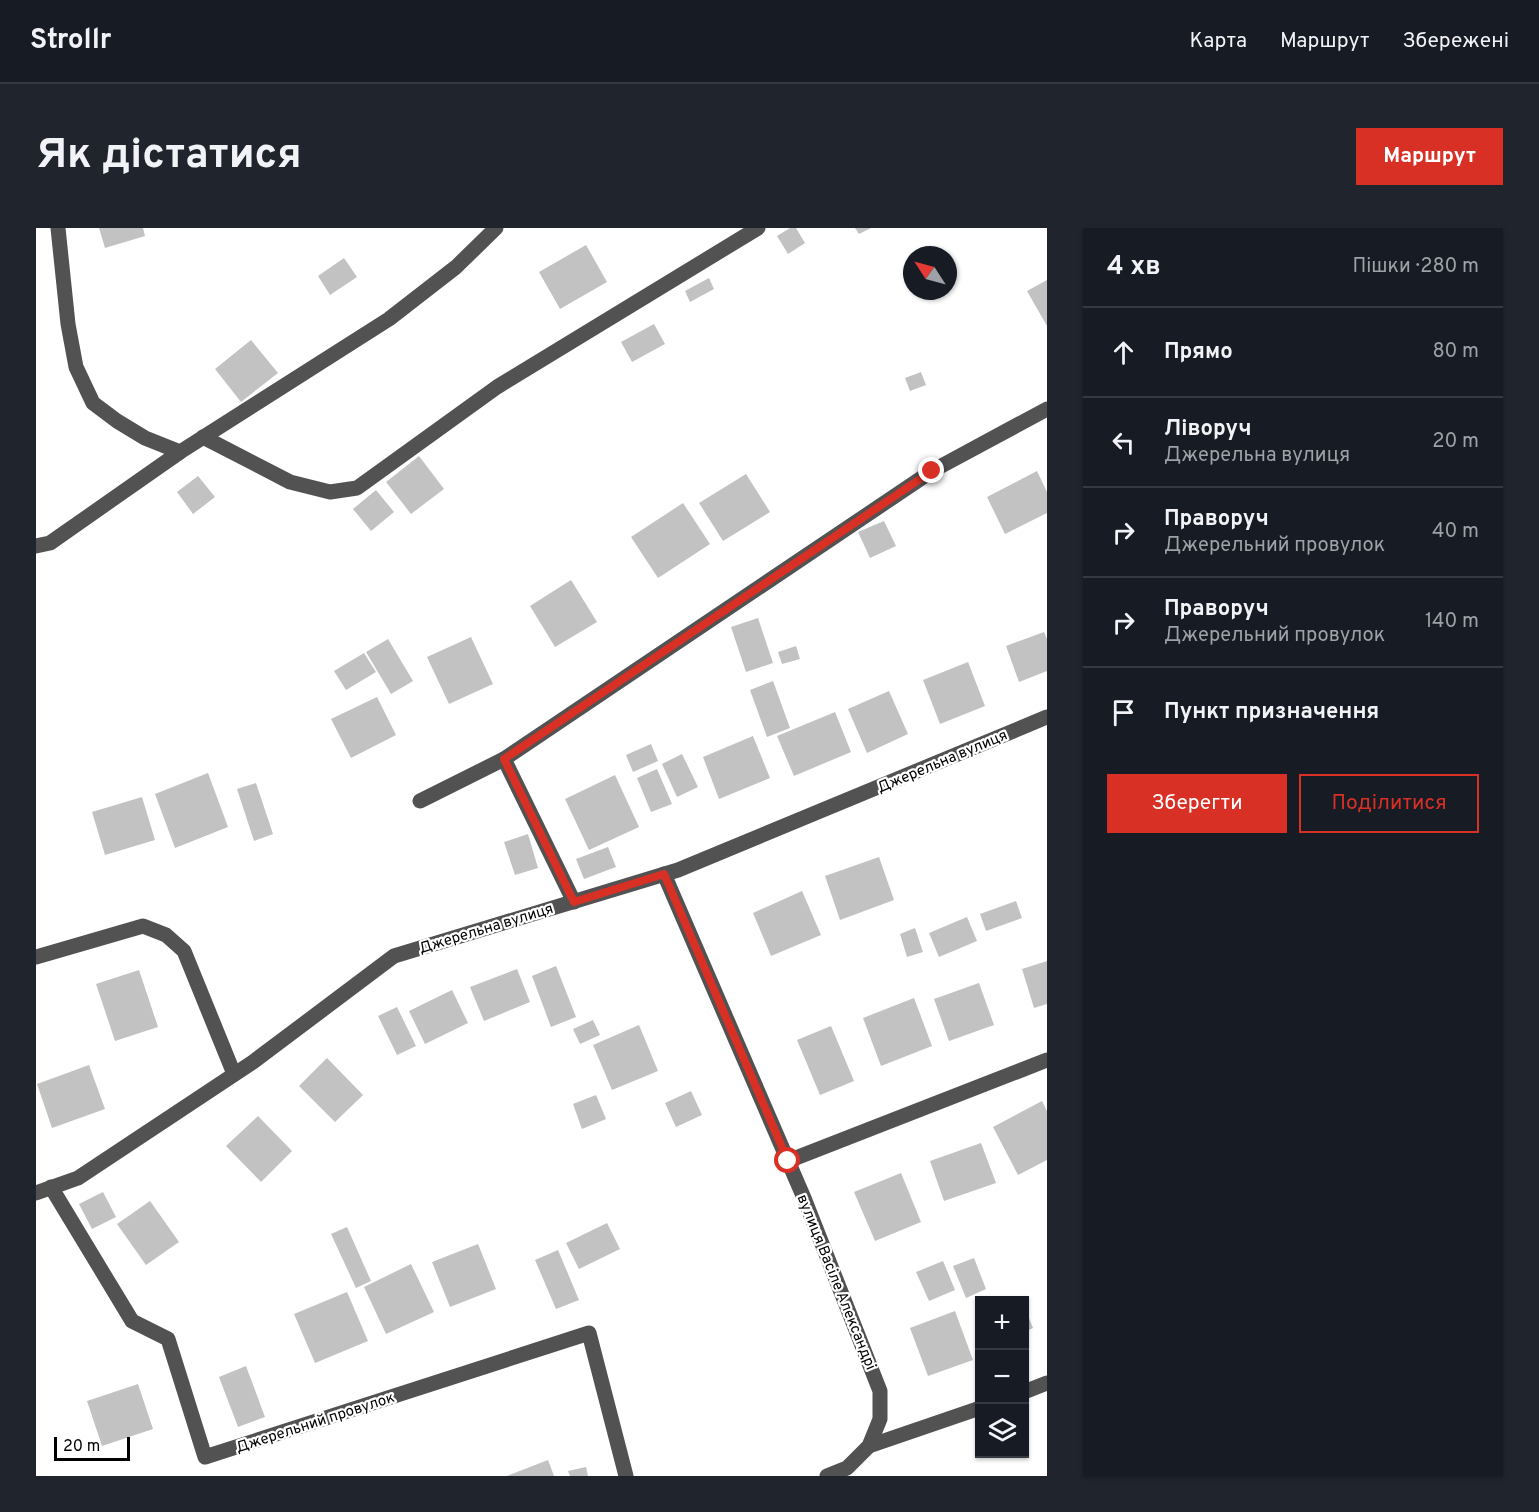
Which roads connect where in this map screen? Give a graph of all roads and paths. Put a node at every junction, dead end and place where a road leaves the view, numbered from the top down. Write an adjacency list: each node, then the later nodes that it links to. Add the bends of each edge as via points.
1 (58, 228): 6 (street, via 76,367 93,403 146,438)
2 (496, 228): 5 (street, via 456,267 389,319)
3 (758, 228): 5 (street, via 497,387 357,488 330,492 290,482)
4 (1047, 409): 9 (street, via 932,471)
5 (203, 437): 6 (street)
6 (180, 452): 7 (street, via 50,543)
7 (36, 546)
8 (1047, 717): 11 (street, Джерельна вулиця)
9 (504, 759): 10 (street); 12 (street)
10 (420, 801)
11 (664, 874): 12 (street, Джерельна вулиця); 16 (street, вулиця Васіле Александрі)
12 (574, 902): 15 (street, Джерельна вулиця, via 394,956)
13 (36, 957): 15 (street, via 143,926 166,935 184,951)
14 (1047, 1060): 16 (street)
15 (234, 1074): 17 (street, Джерельна вулиця, via 78,1178)
16 (788, 1161): 21 (street, вулиця Васіле Александрі, via 880,1391 880,1419)
17 (43, 1190): 22 (street, Джерельний провулок, via 132,1321 168,1339 205,1457 589,1333)
18 (1047, 1383): 19 (street)
19 (1029, 1390)
20 (975, 1410): 21 (street)
21 (868, 1446): 23 (street, вулиця Васіле Александрі, via 847,1468)
22 (626, 1476)
23 (827, 1476)

